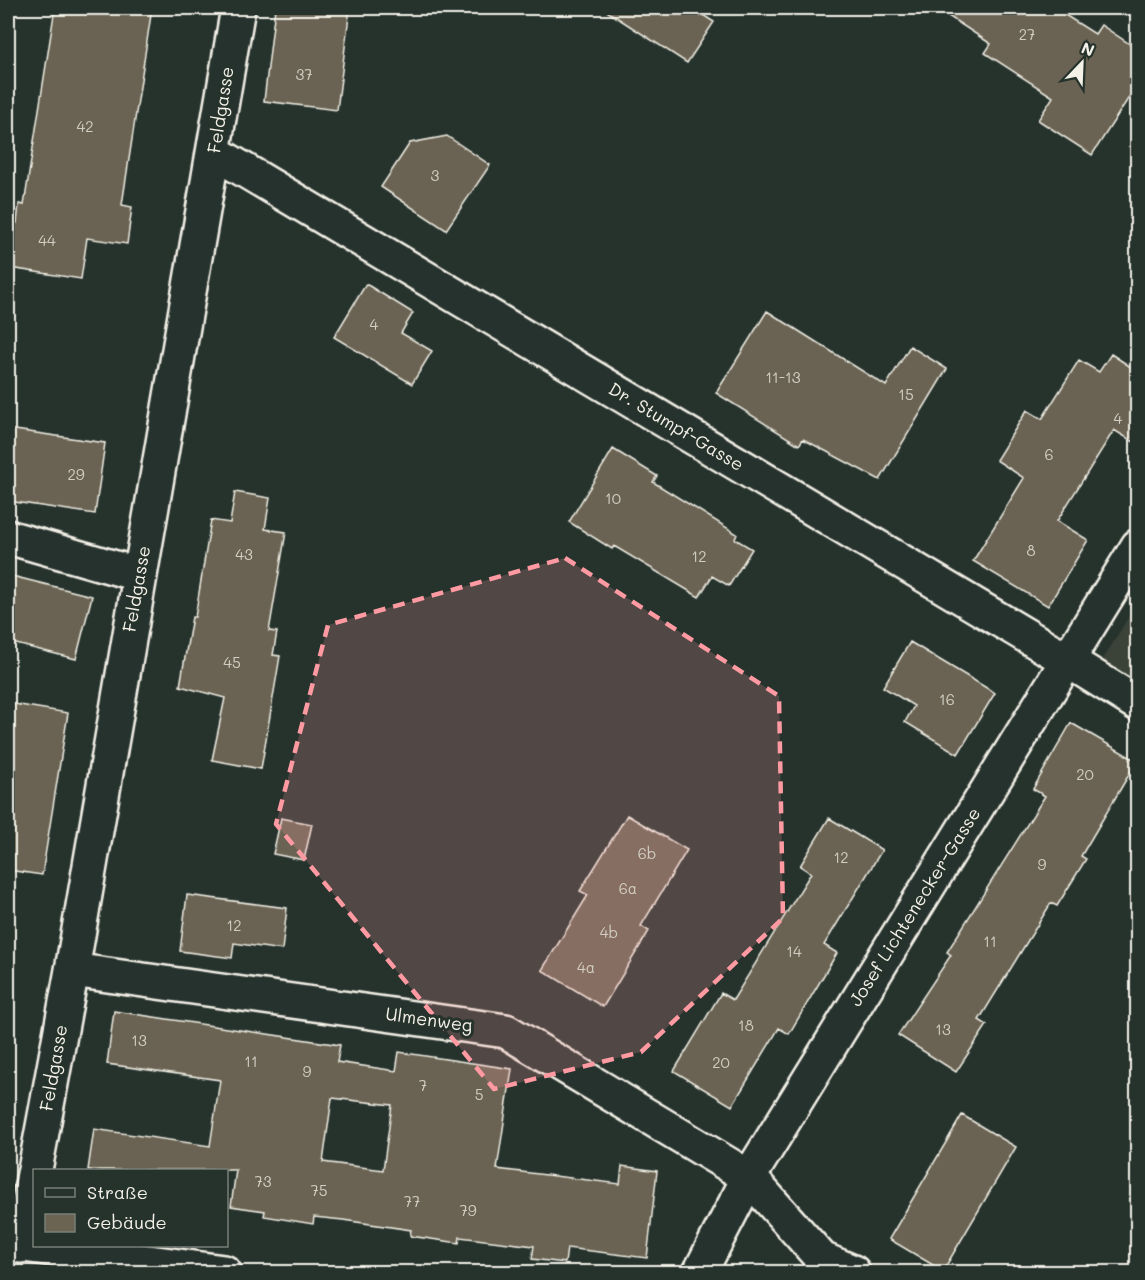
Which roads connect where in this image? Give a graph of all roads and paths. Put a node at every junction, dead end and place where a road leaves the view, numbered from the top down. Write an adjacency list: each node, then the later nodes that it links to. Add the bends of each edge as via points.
1 (238, 8): 2 (street, Feldgasse)
2 (214, 152): 5 (street, Feldgasse); 6 (street, Dr. Stumpf-Gasse)
3 (8, 537): 5 (street)
4 (1137, 546): 6 (street, Josef Lichtenecker-Gasse)
5 (140, 574): 8 (street, Feldgasse)
6 (1067, 660): 7 (street, Dr. Stumpf-Gasse); 10 (street, Josef Lichtenecker-Gasse)
7 (1137, 704)
8 (72, 970): 9 (street, Feldgasse); 10 (street, Ulmenweg, via 506,1031)
9 (36, 1169)
10 (749, 1177): 16 (street, Josef Lichtenecker-Gasse); 17 (street, Ulmenweg, via 822,1259)
11 (33, 1179): 12 (street, Feldgasse)
12 (14, 1244): 13 (street)
13 (33, 1247)
14 (36, 1247): 15 (street)
15 (224, 1272)
16 (700, 1272)
17 (852, 1272)

